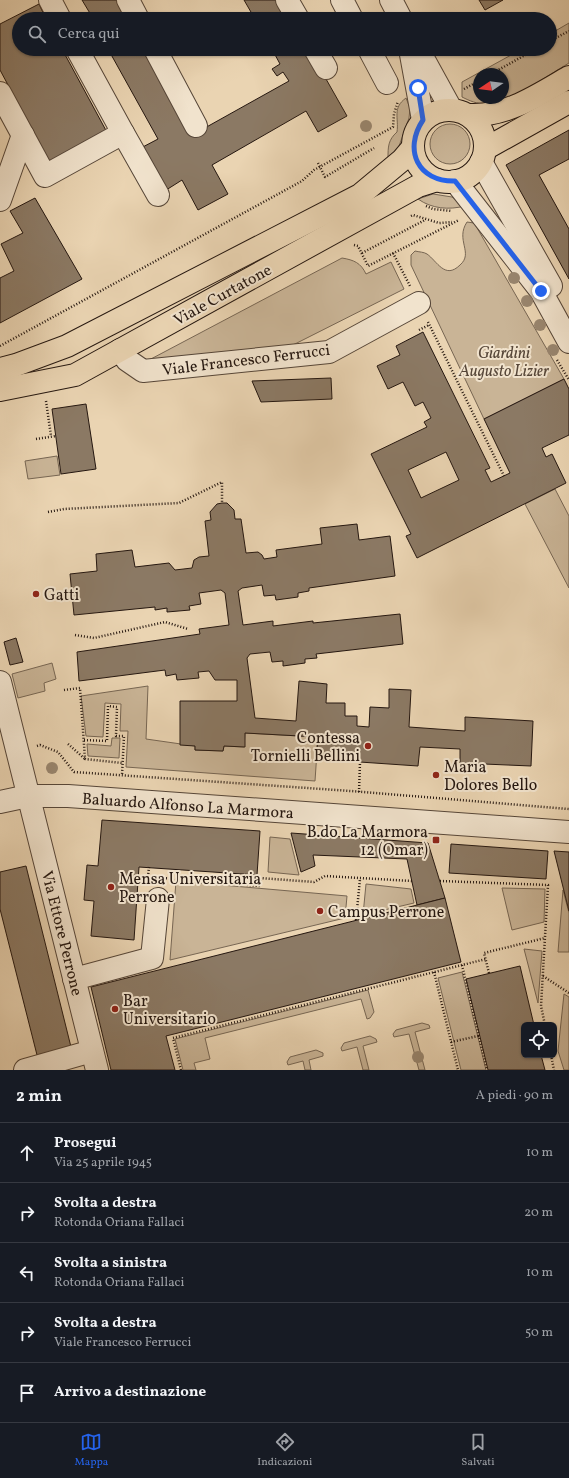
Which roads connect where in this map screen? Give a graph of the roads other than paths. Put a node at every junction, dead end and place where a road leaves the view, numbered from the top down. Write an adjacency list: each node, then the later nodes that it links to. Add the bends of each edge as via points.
1 (50, 0): 6 (street)
2 (128, 0): 7 (street)
3 (287, 0): 8 (street)
4 (342, 0): 9 (street)
5 (391, 0): 10 (street)
6 (56, 12)
7 (134, 12)
8 (294, 12)
9 (348, 12)
10 (398, 12)
11 (81, 56): 25 (street)
12 (159, 56): 24 (street)
13 (319, 56): 17 (street)
14 (373, 56): 19 (street)
15 (411, 56): 23 (street)
16 (423, 56): 22 (street)
17 (326, 68)
18 (569, 77): 22 (main road, via 507,110 481,115)
19 (388, 83)
20 (0, 93): 26 (street)
21 (569, 102): 29 (main road)
22 (460, 112): 23 (main road, via 441,110); 29 (main road, via 477,122 482,131)
23 (423, 120): 27 (main road, via 417,130)
24 (196, 126)
25 (123, 133): 26 (street, via 45,176); 31 (street)
26 (23, 135): 28 (street); 32 (street)
27 (413, 147): 30 (main road, via 421,168 429,176); 37 (main road, Viale Curtatone, via 402,160 360,195 67,346 16,365)
28 (0, 148)
29 (483, 155): 30 (main road, via 470,175); 34 (street)
30 (446, 180): 35 (street, via 541,291); 36 (main road, Viale Curtatone, via 418,186)
31 (158, 195)
32 (0, 200)
33 (418, 303): 36 (street, Viale Francesco Ferrucci, via 329,352 143,371 127,360)
34 (569, 318)
35 (569, 342)
36 (120, 350): 38 (main road, Viale Curtatone, via 74,375)
37 (0, 368)
38 (0, 390)
39 (0, 682): 40 (street, Via Ettore Perrone)
40 (28, 796): 41 (street, Baluardo Alfonso La Marmora); 42 (street, Baluardo Alfonso La Marmora, via 76,796); 44 (street, Via Ettore Perrone)
41 (0, 802)
42 (569, 832)
43 (158, 899): 44 (street, via 152,958)
44 (74, 979): 45 (street, Via Ettore Perrone)
45 (95, 1060): 46 (street)
46 (24, 1070)

